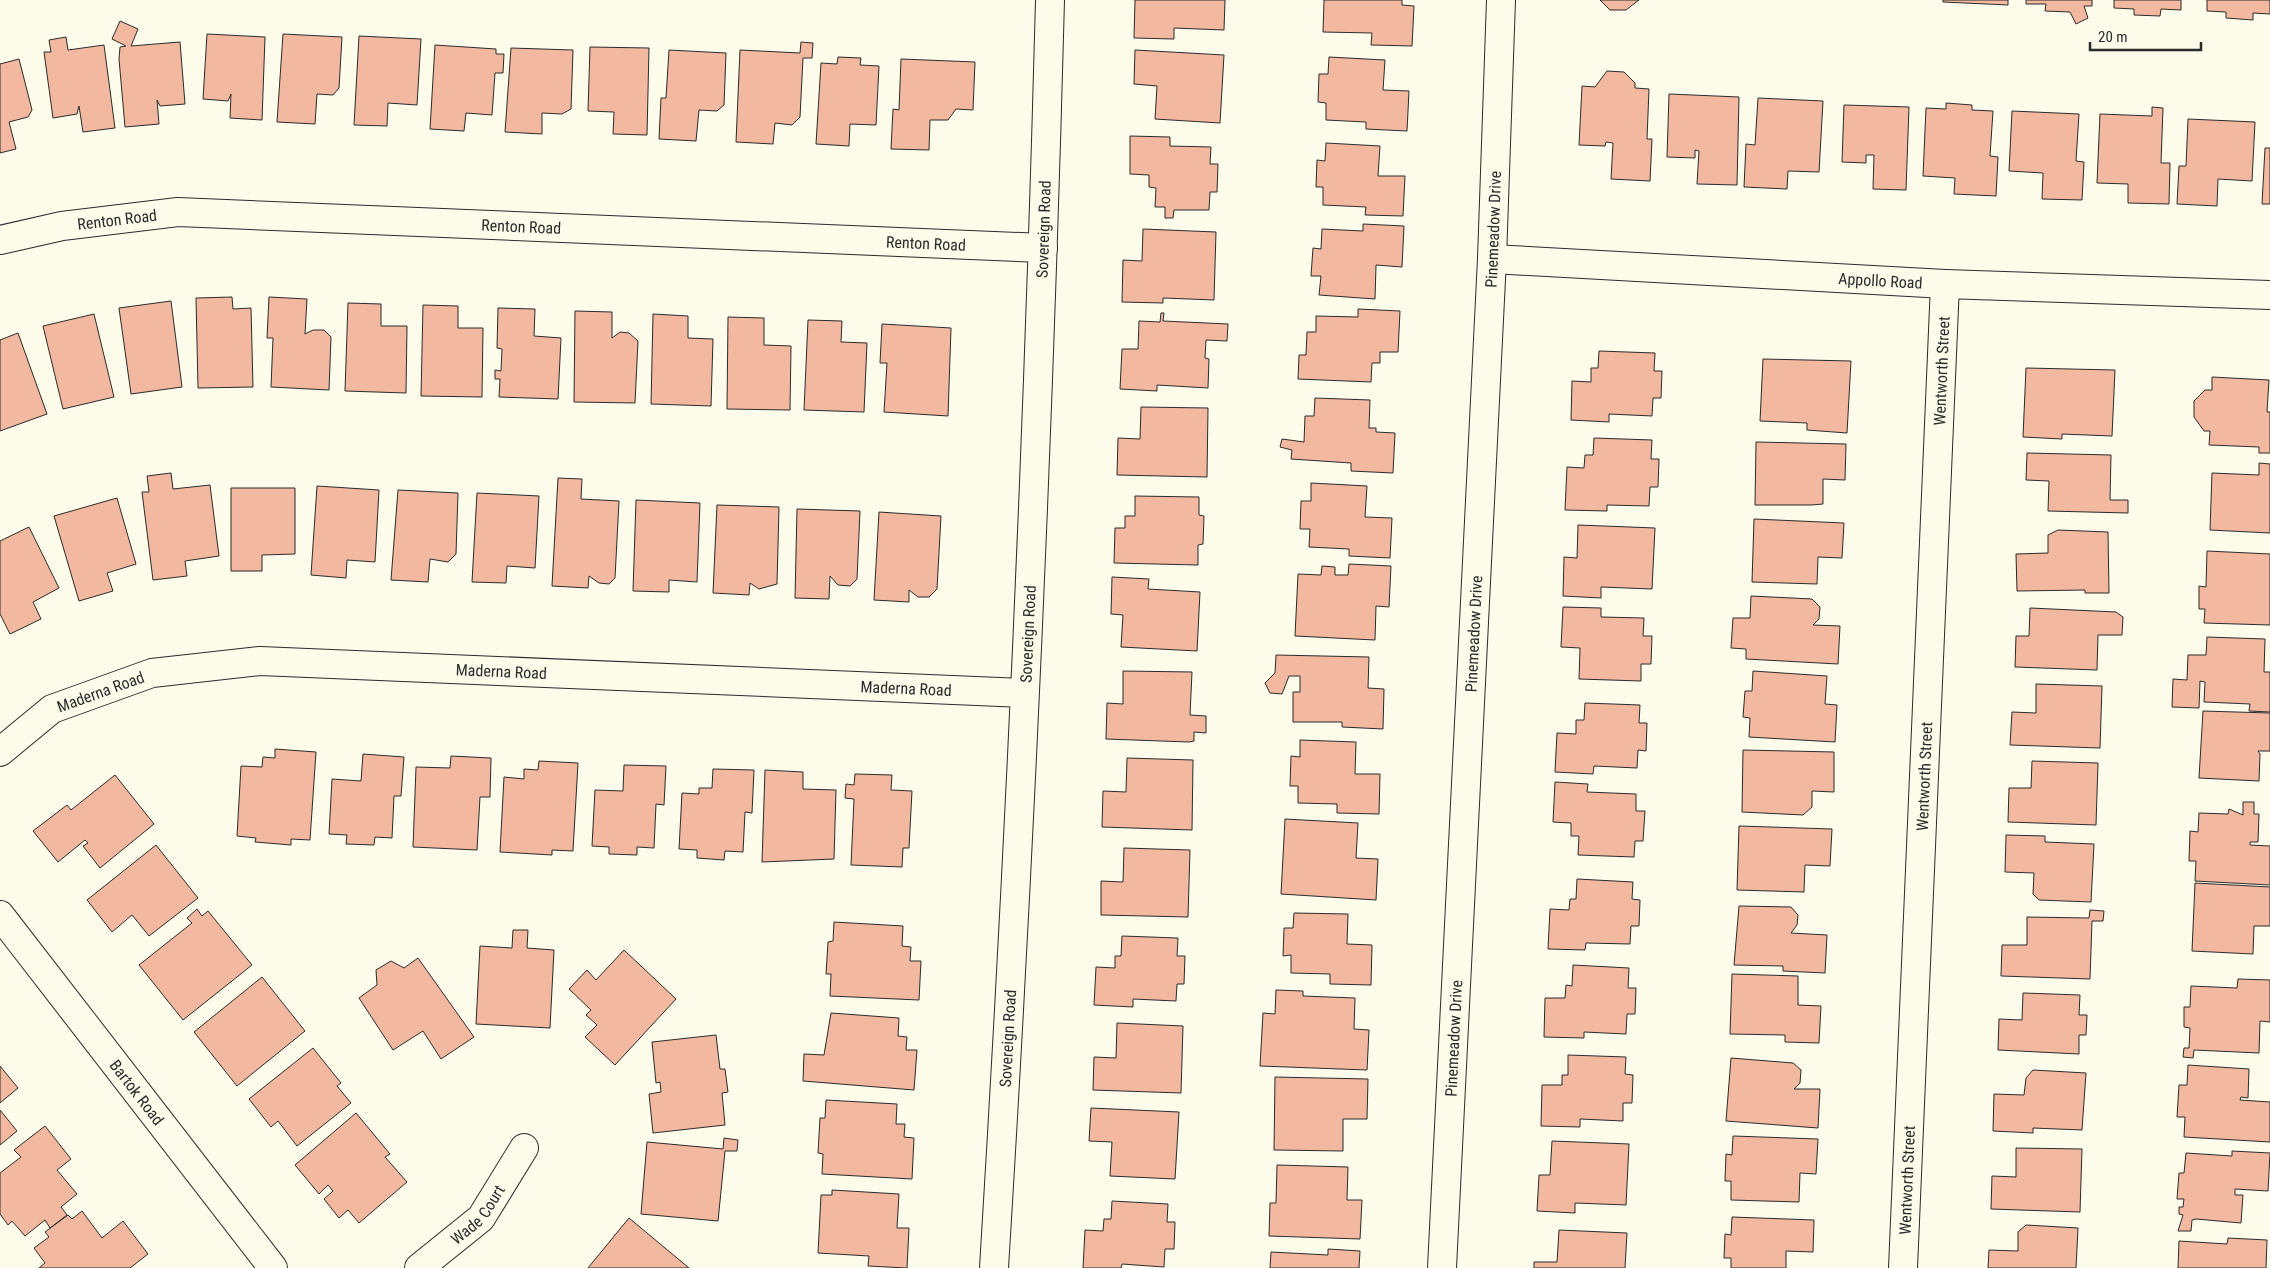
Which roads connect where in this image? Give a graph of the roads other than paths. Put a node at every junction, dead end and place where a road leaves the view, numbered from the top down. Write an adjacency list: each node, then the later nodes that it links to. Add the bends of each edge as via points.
1 (1050, 0): 4 (street, Sovereign Road)
2 (1501, 0): 5 (street, Pinemeadow Drive)
3 (0, 240): 4 (street, Renton Road, via 62,226 178,212)
4 (1043, 248): 8 (street, Sovereign Road)
5 (1492, 259): 6 (street, Appollo Road); 15 (street, Pinemeadow Drive)
6 (1945, 284): 7 (street, Appollo Road); 16 (street, Wentworth Street)
7 (2270, 295)
8 (1024, 693): 9 (street, Maderna Road, via 260,661 143,677 52,709); 14 (street, Sovereign Road)
9 (0, 752)
10 (0, 915): 12 (street, Bartok Road)
11 (524, 1148): 13 (street, Wade Court, via 481,1218)
12 (273, 1268)
13 (418, 1268)
14 (994, 1268)
15 (1442, 1268)
16 (1903, 1268)

